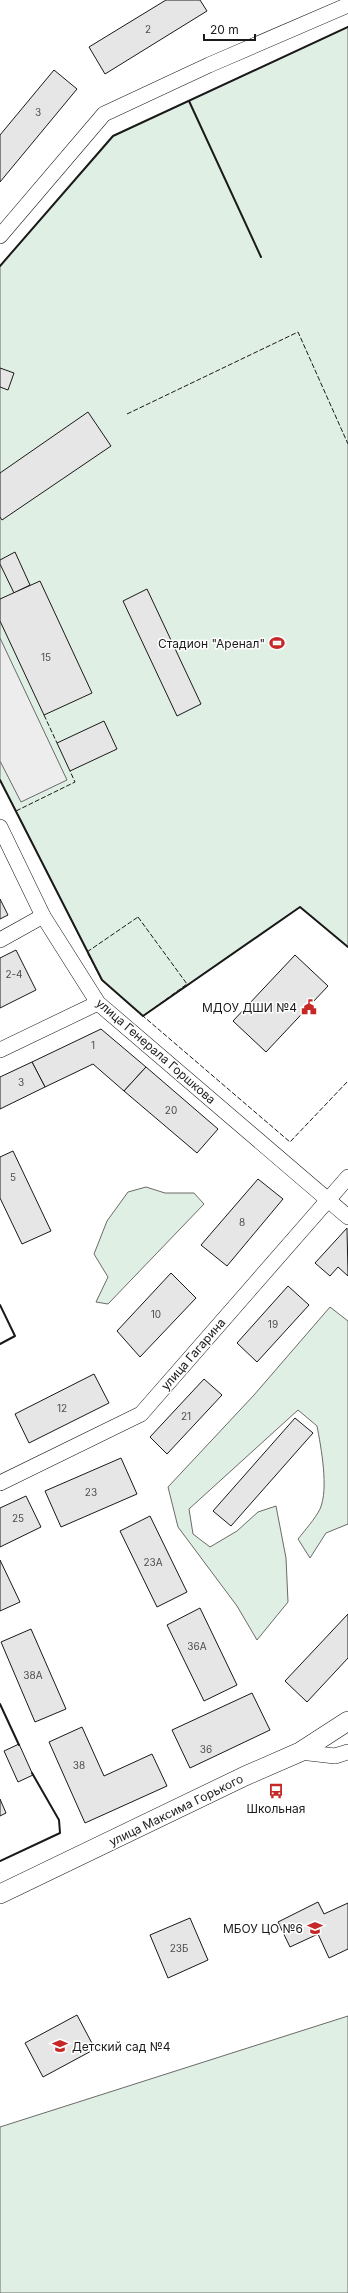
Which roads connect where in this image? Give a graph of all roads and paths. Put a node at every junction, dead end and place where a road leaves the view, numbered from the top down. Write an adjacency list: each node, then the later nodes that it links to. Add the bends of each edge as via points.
1 (348, 5): 2 (street, via 104,114)
2 (0, 236)
3 (0, 827): 4 (street, улица Генерала Горшкова)
4 (43, 916): 5 (street); 6 (street, улица Генерала Горшкова)
5 (0, 940)
6 (98, 1003): 7 (street); 9 (street, улица Генерала Горшкова)
7 (0, 1050)
8 (348, 1177): 9 (street, улица Гагарина)
9 (328, 1199): 10 (street, улица Генерала Горшкова); 11 (street, улица Гагарина, via 140,1414)
10 (348, 1217)
11 (0, 1483)
12 (348, 1721): 13 (street, улица Максима Горького)
13 (300, 1752): 14 (street, via 335,1756); 15 (street, улица Максима Горького)
14 (348, 1752)
15 (0, 1894)

